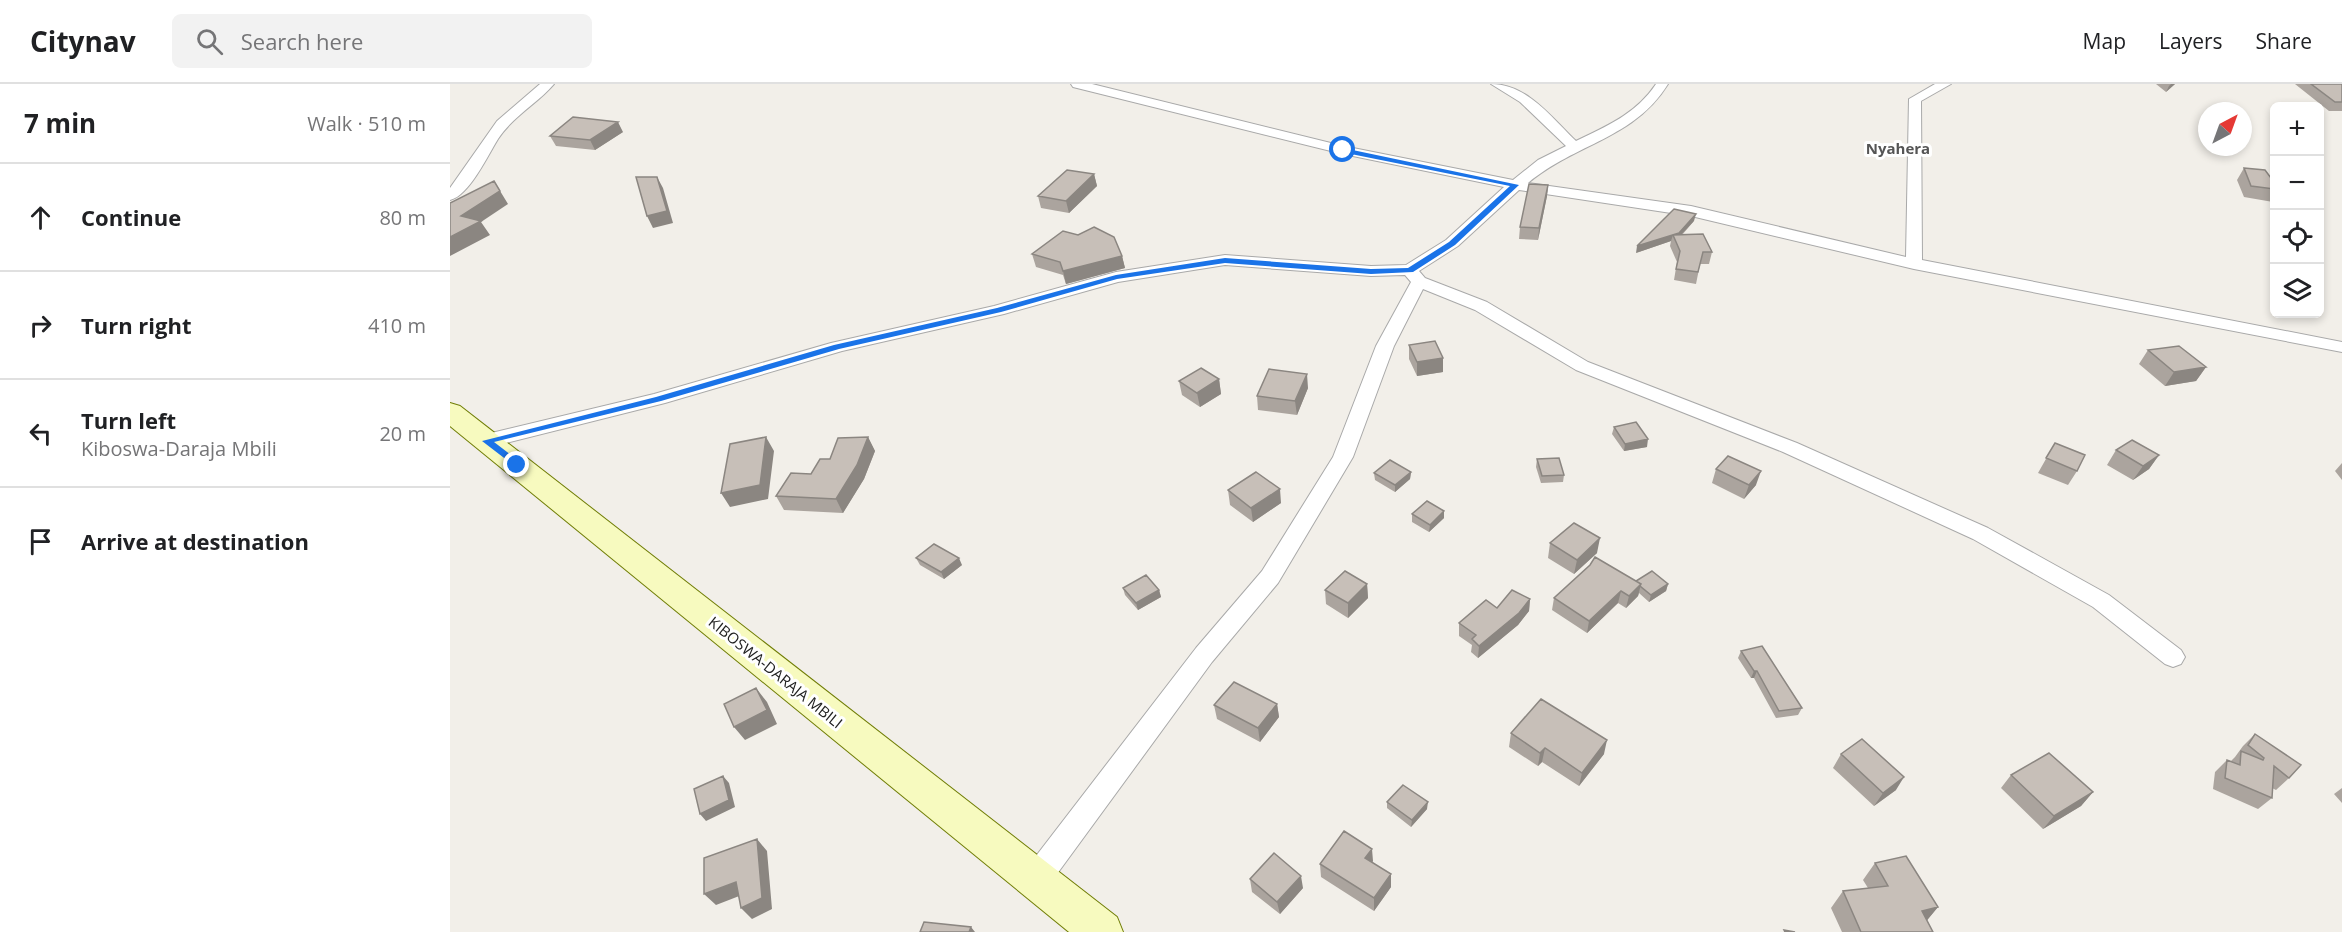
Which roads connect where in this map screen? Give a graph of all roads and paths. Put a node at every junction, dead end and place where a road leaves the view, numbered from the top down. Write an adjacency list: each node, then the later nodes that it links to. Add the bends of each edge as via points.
1 (548, 84): 8 (street, via 504,121 461,187)
2 (1077, 84): 7 (street, via 1343,150)
3 (1497, 84): 6 (street, via 1525,99)
4 (1662, 84): 6 (street, via 1650,103 1628,121)
5 (1945, 84): 9 (street, via 1915,99)
6 (1574, 147): 7 (street, via 1543,163)
7 (1515, 185): 9 (street, via 1691,211); 10 (street)
8 (450, 196)
9 (1914, 264): 11 (street)
10 (1415, 276): 12 (street, via 1225,260 1116,277 999,310 837,347 658,399); 13 (street, via 1481,306 1582,366 1754,433 1978,531 2102,602); 14 (street, via 1342,456 1270,577 1204,655)
11 (2342, 347)
12 (462, 425): 14 (main road, KIBOSWA-DARAJA MBILI)
13 (2173, 657)
14 (1036, 879): 15 (main road, KIBOSWA-DARAJA MBILI)
15 (1102, 932)

